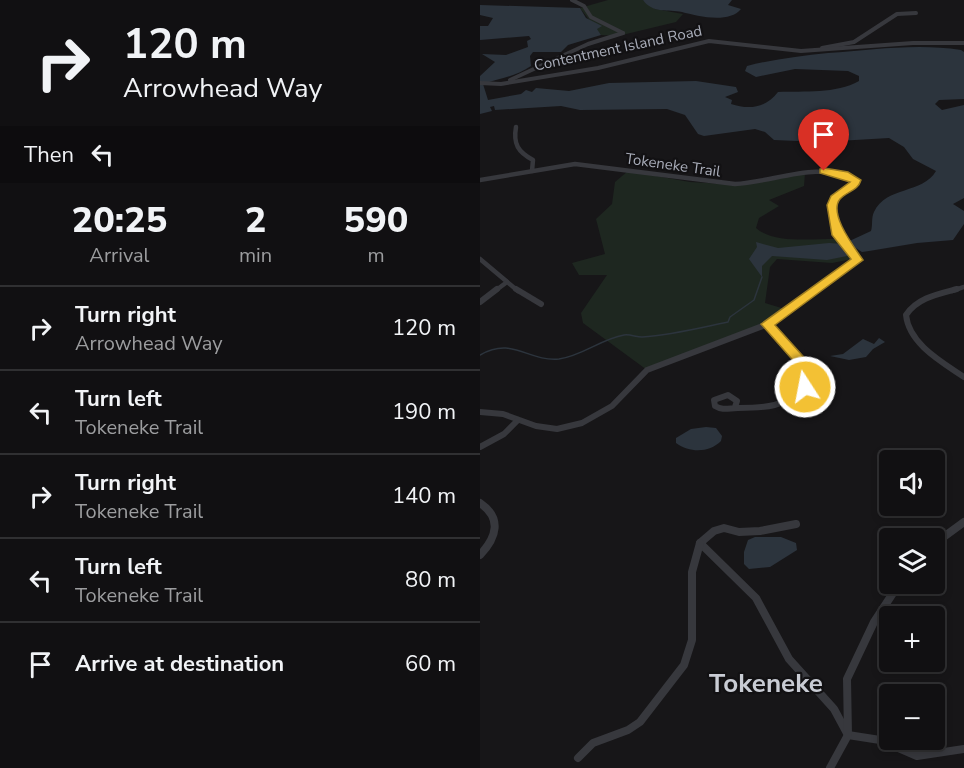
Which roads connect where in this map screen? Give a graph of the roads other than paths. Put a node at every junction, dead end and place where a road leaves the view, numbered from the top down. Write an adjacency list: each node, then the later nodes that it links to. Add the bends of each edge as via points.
1 (572, 0): 8 (street, via 583,5 592,17 622,33 588,44)
2 (916, 13): 3 (street, via 897,14)
3 (854, 42): 5 (street); 6 (street)
4 (964, 43): 5 (street, Contentment Island Road)
5 (863, 47): 6 (street, Contentment Island Road)
6 (801, 51): 8 (street, Contentment Island Road, via 706,41 611,65)
7 (480, 83): 8 (street, Contentment Island Road)
8 (501, 84)
9 (516, 127): 10 (street, via 514,147 532,160)
10 (532, 171): 11 (street, Tokeneke Trail); 17 (street, Tokeneke Trail, via 582,165 690,182 739,184 832,171 856,180 855,185 834,198 832,205 838,235 857,258 855,263)
11 (480, 180)
12 (480, 260): 13 (street)
13 (507, 282): 15 (street); 16 (street)
14 (964, 287): 18 (street, via 916,304 906,313 905,321 918,342)
15 (480, 302)
16 (542, 304)
17 (768, 324): 19 (street, via 804,365 805,387 789,402 776,407 754,411); 21 (street, via 647,370 612,406 582,423 557,429)
18 (964, 377)
19 (735, 407)
20 (480, 412): 21 (street)
21 (518, 420): 22 (street, via 504,434)
22 (480, 447)
23 (480, 502): 28 (street, via 490,508 497,528 493,540)
24 (964, 522): 26 (street)
25 (796, 524): 27 (street, via 760,531 724,528)
26 (945, 536)
27 (700, 543): 30 (street, via 756,598 789,659 834,709); 32 (street, via 693,555 691,634 686,663 644,720 630,730 583,747)
28 (480, 555)
29 (892, 594): 30 (street, via 874,622 847,679)
30 (848, 735): 31 (street, via 880,740 917,756); 33 (street)
31 (964, 748)
32 (578, 758)
33 (830, 768)

